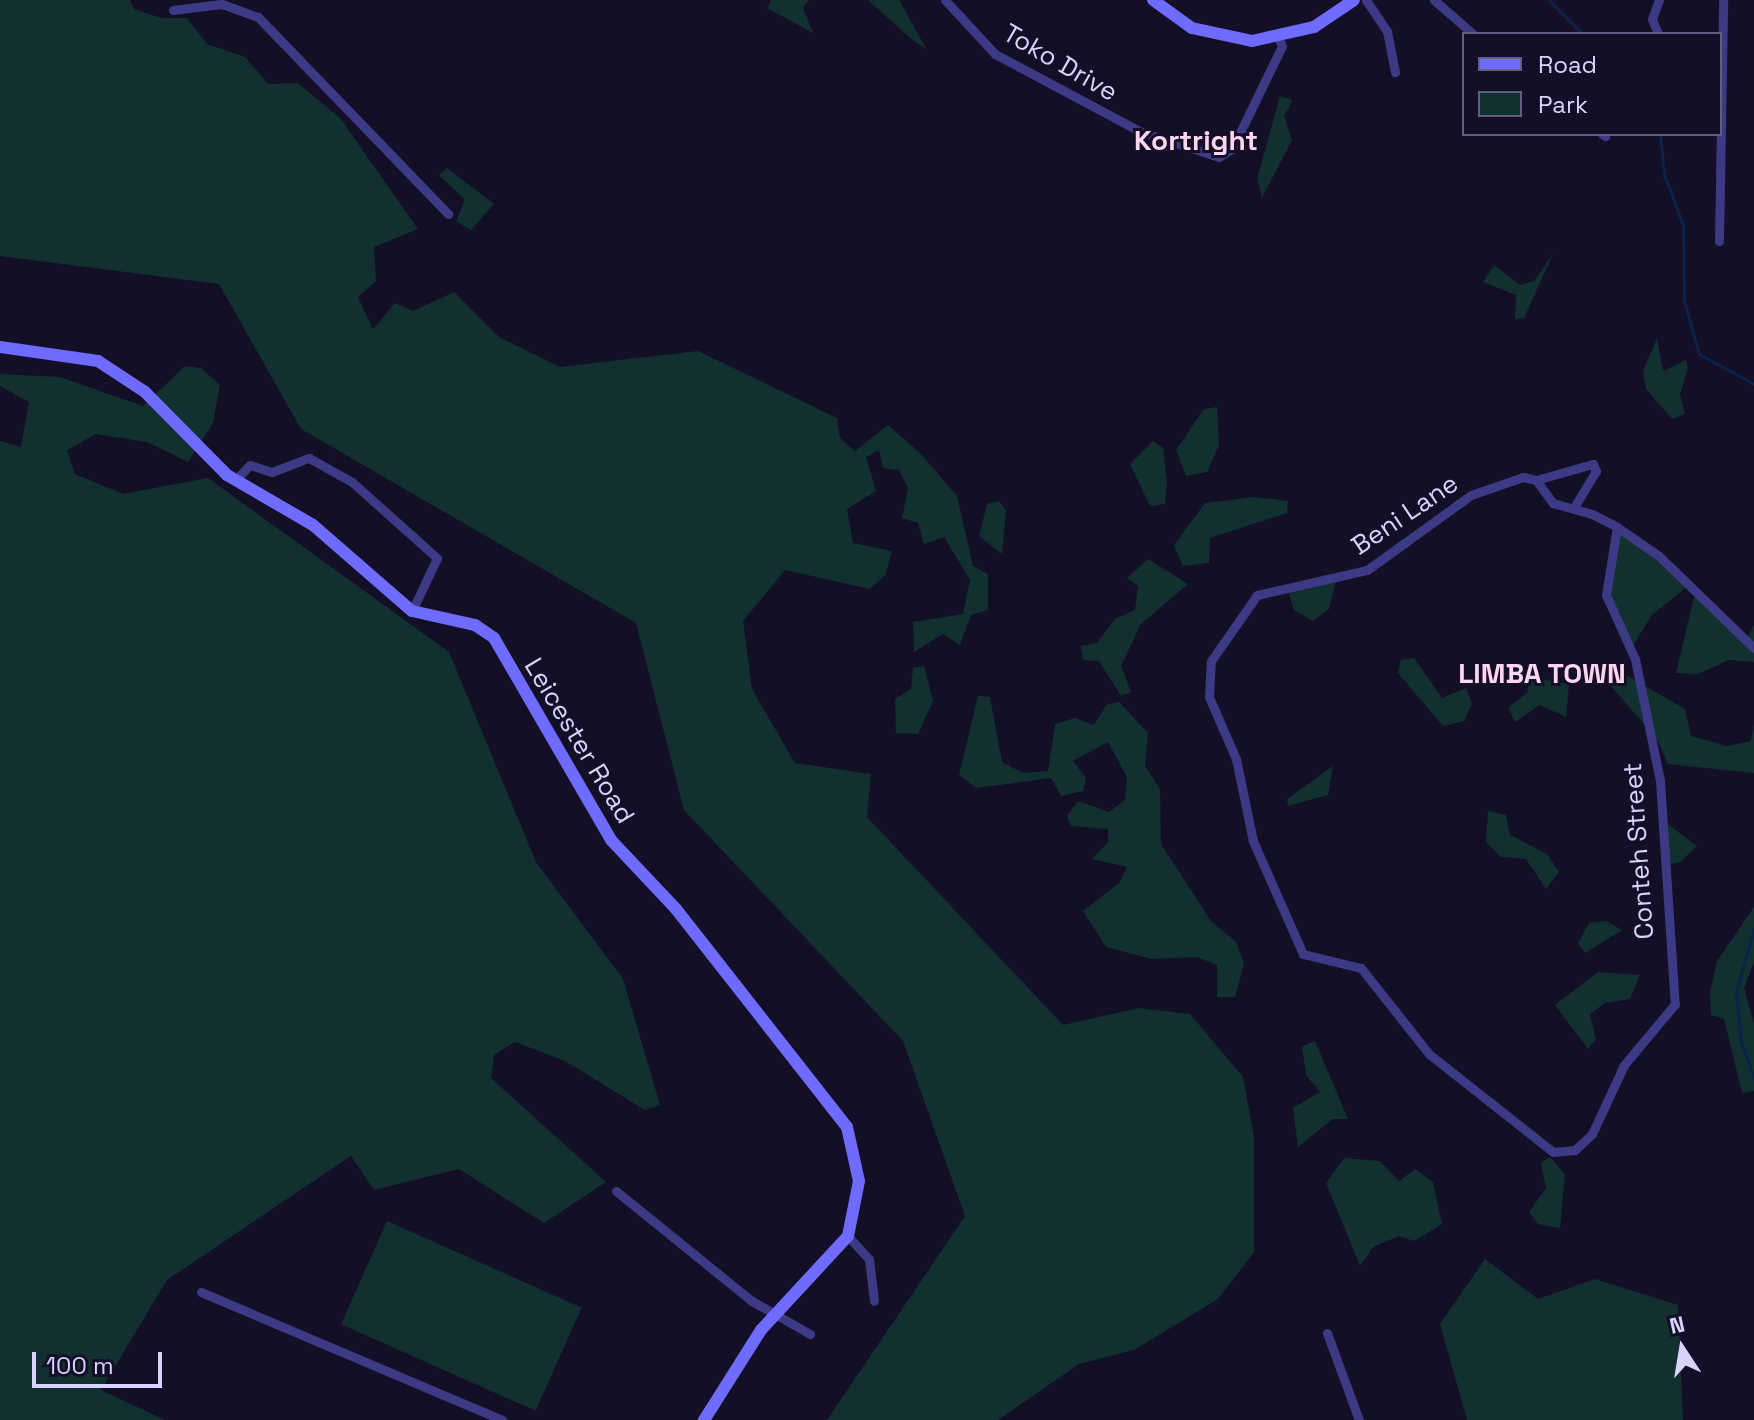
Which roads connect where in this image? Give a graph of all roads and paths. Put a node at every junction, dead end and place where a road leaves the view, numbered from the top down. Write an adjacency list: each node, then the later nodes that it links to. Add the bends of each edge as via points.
1 (945, 0): 11 (street, Toko Drive, via 995,54 1139,131 1219,157 1232,149 1282,46)
2 (1153, 0): 11 (street, via 1210,34)
3 (1354, 0): 11 (street, via 1314,27)
4 (1366, 0): 13 (street, via 1387,31)
5 (1434, 0): 9 (street)
6 (1659, 0): 10 (street, via 1652,19)
7 (1723, 0): 12 (street)
8 (173, 10): 15 (street, via 222,4 258,17)
9 (1471, 32)
10 (1657, 32)
11 (1278, 37)
12 (1722, 60)
13 (1395, 72)
14 (1721, 136): 16 (street)
15 (448, 214)
16 (1719, 241)
17 (0, 347): 18 (street, Leicester Road, via 98,361 145,392)
18 (235, 480): 22 (street, Leicester Road, via 313,525); 22 (street, via 250,465 272,472 309,458 352,482 437,558)
19 (1536, 480): 20 (street, via 1553,503); 20 (street, Beni Lane, via 1593,464 1596,471); 24 (street, Beni Lane, via 1523,477 1471,495 1362,572 1265,590 1211,661 1209,697 1236,759 1253,841)
20 (1573, 509): 21 (street)
21 (1617, 527): 23 (street); 24 (street, Conteh Street, via 1606,595 1635,659 1660,781 1675,1004 1624,1065 1592,1134 1575,1150 1553,1152 1429,1054 1365,972 1308,958)
22 (412, 611): 26 (street, Leicester Road, via 475,625 494,638 611,840 676,909 843,1121 859,1181)
23 (1754, 648)
24 (1299, 948)
25 (616, 1191): 29 (street)
26 (848, 1236): 28 (street, via 869,1259); 29 (street)
27 (201, 1292): 32 (street)
28 (874, 1301)
29 (773, 1315): 31 (street); 33 (street)
30 (1327, 1333): 34 (street)
31 (810, 1334)
32 (502, 1420)
33 (704, 1420)
34 (1359, 1420)

